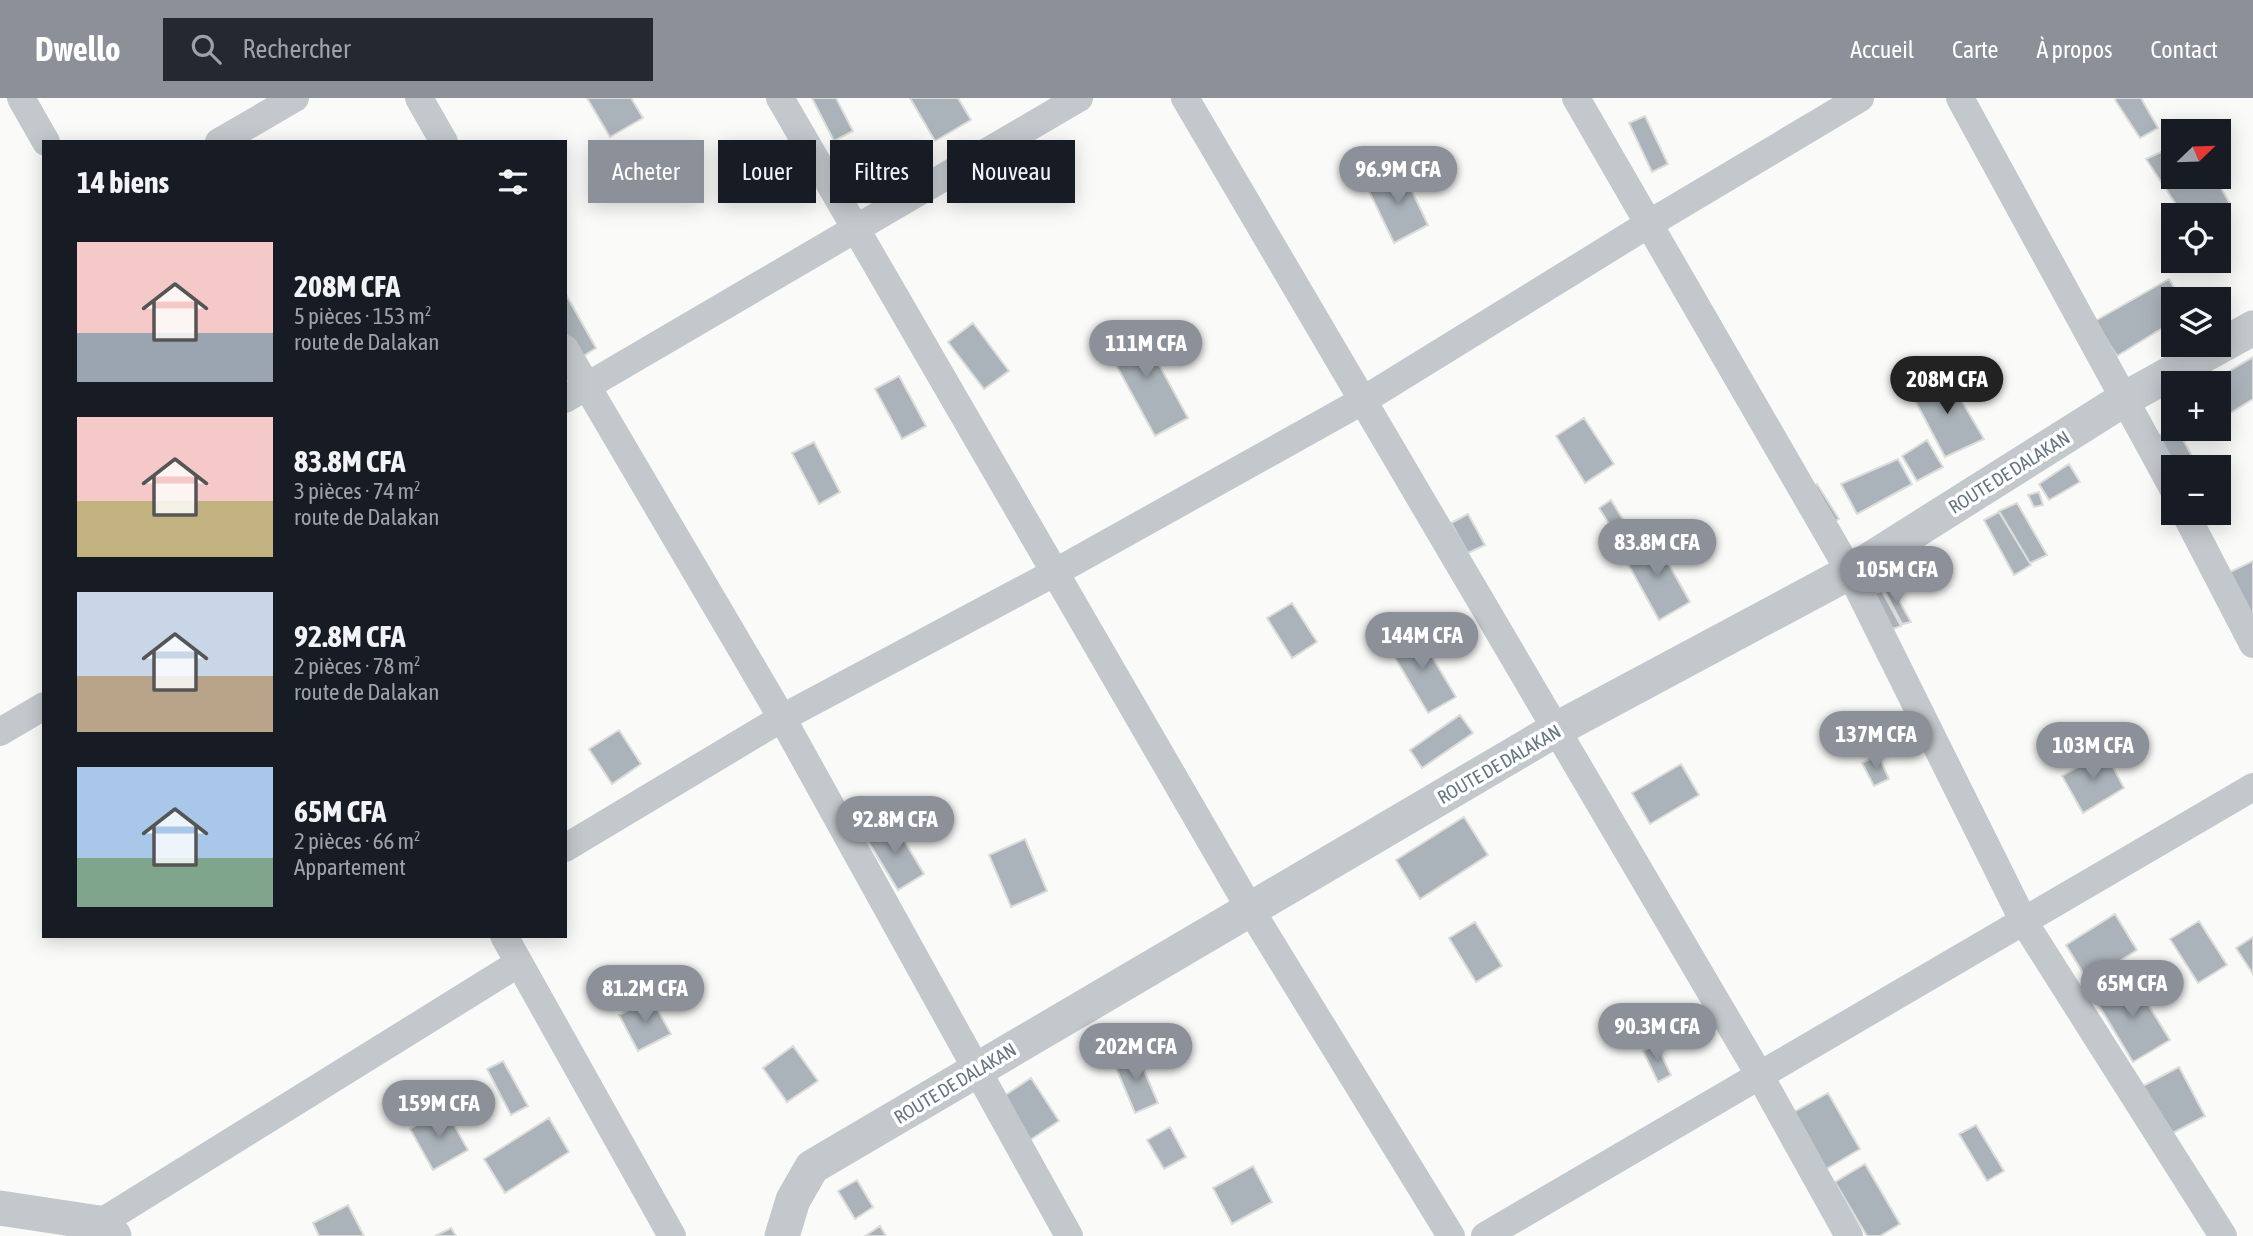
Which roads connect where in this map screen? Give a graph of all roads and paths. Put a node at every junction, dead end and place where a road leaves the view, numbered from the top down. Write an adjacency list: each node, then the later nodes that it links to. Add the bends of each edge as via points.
1 (21, 98): 10 (street)
2 (295, 98): 11 (street)
3 (419, 98): 12 (street)
4 (780, 98): 14 (street)
5 (1079, 98): 14 (street)
6 (1185, 98): 19 (street)
7 (1576, 98): 13 (street)
8 (1860, 98): 13 (street)
9 (1961, 98): 18 (street)
10 (45, 140)
11 (222, 140)
12 (443, 140)
13 (1647, 225): 19 (street); 22 (street)
14 (856, 230): 17 (street); 23 (street)
15 (2253, 328): 18 (street, ROUTE DE DALAKAN)
16 (567, 357): 17 (street)
17 (576, 393): 26 (street)
18 (2126, 398): 20 (street); 22 (street, ROUTE DE DALAKAN)
19 (1362, 401): 23 (street); 27 (street)
20 (2161, 465)
21 (2191, 525): 24 (street)
22 (1850, 572): 27 (street, ROUTE DE DALAKAN); 32 (street)
23 (1054, 573): 26 (street); 31 (street)
24 (2253, 644)
25 (42, 707): 28 (street)
26 (782, 718): 30 (street); 35 (street)
27 (1557, 729): 31 (street, ROUTE DE DALAKAN); 36 (street)
28 (0, 732)
29 (2253, 787): 32 (street)
30 (567, 847)
31 (1250, 909): 35 (street, ROUTE DE DALAKAN); 42 (street)
32 (2024, 922): 36 (street); 45 (street)
33 (505, 938): 34 (street)
34 (519, 963): 38 (street); 39 (street)
35 (978, 1070): 40 (street, ROUTE DE DALAKAN, via 812,1167 793,1200); 41 (street)
36 (1760, 1076): 43 (street); 44 (street)
37 (0, 1208): 38 (street)
38 (97, 1232)
39 (672, 1236)
40 (782, 1236)
41 (1069, 1236)
42 (1451, 1236)
43 (1485, 1236)
44 (1850, 1236)
45 (2223, 1236)

